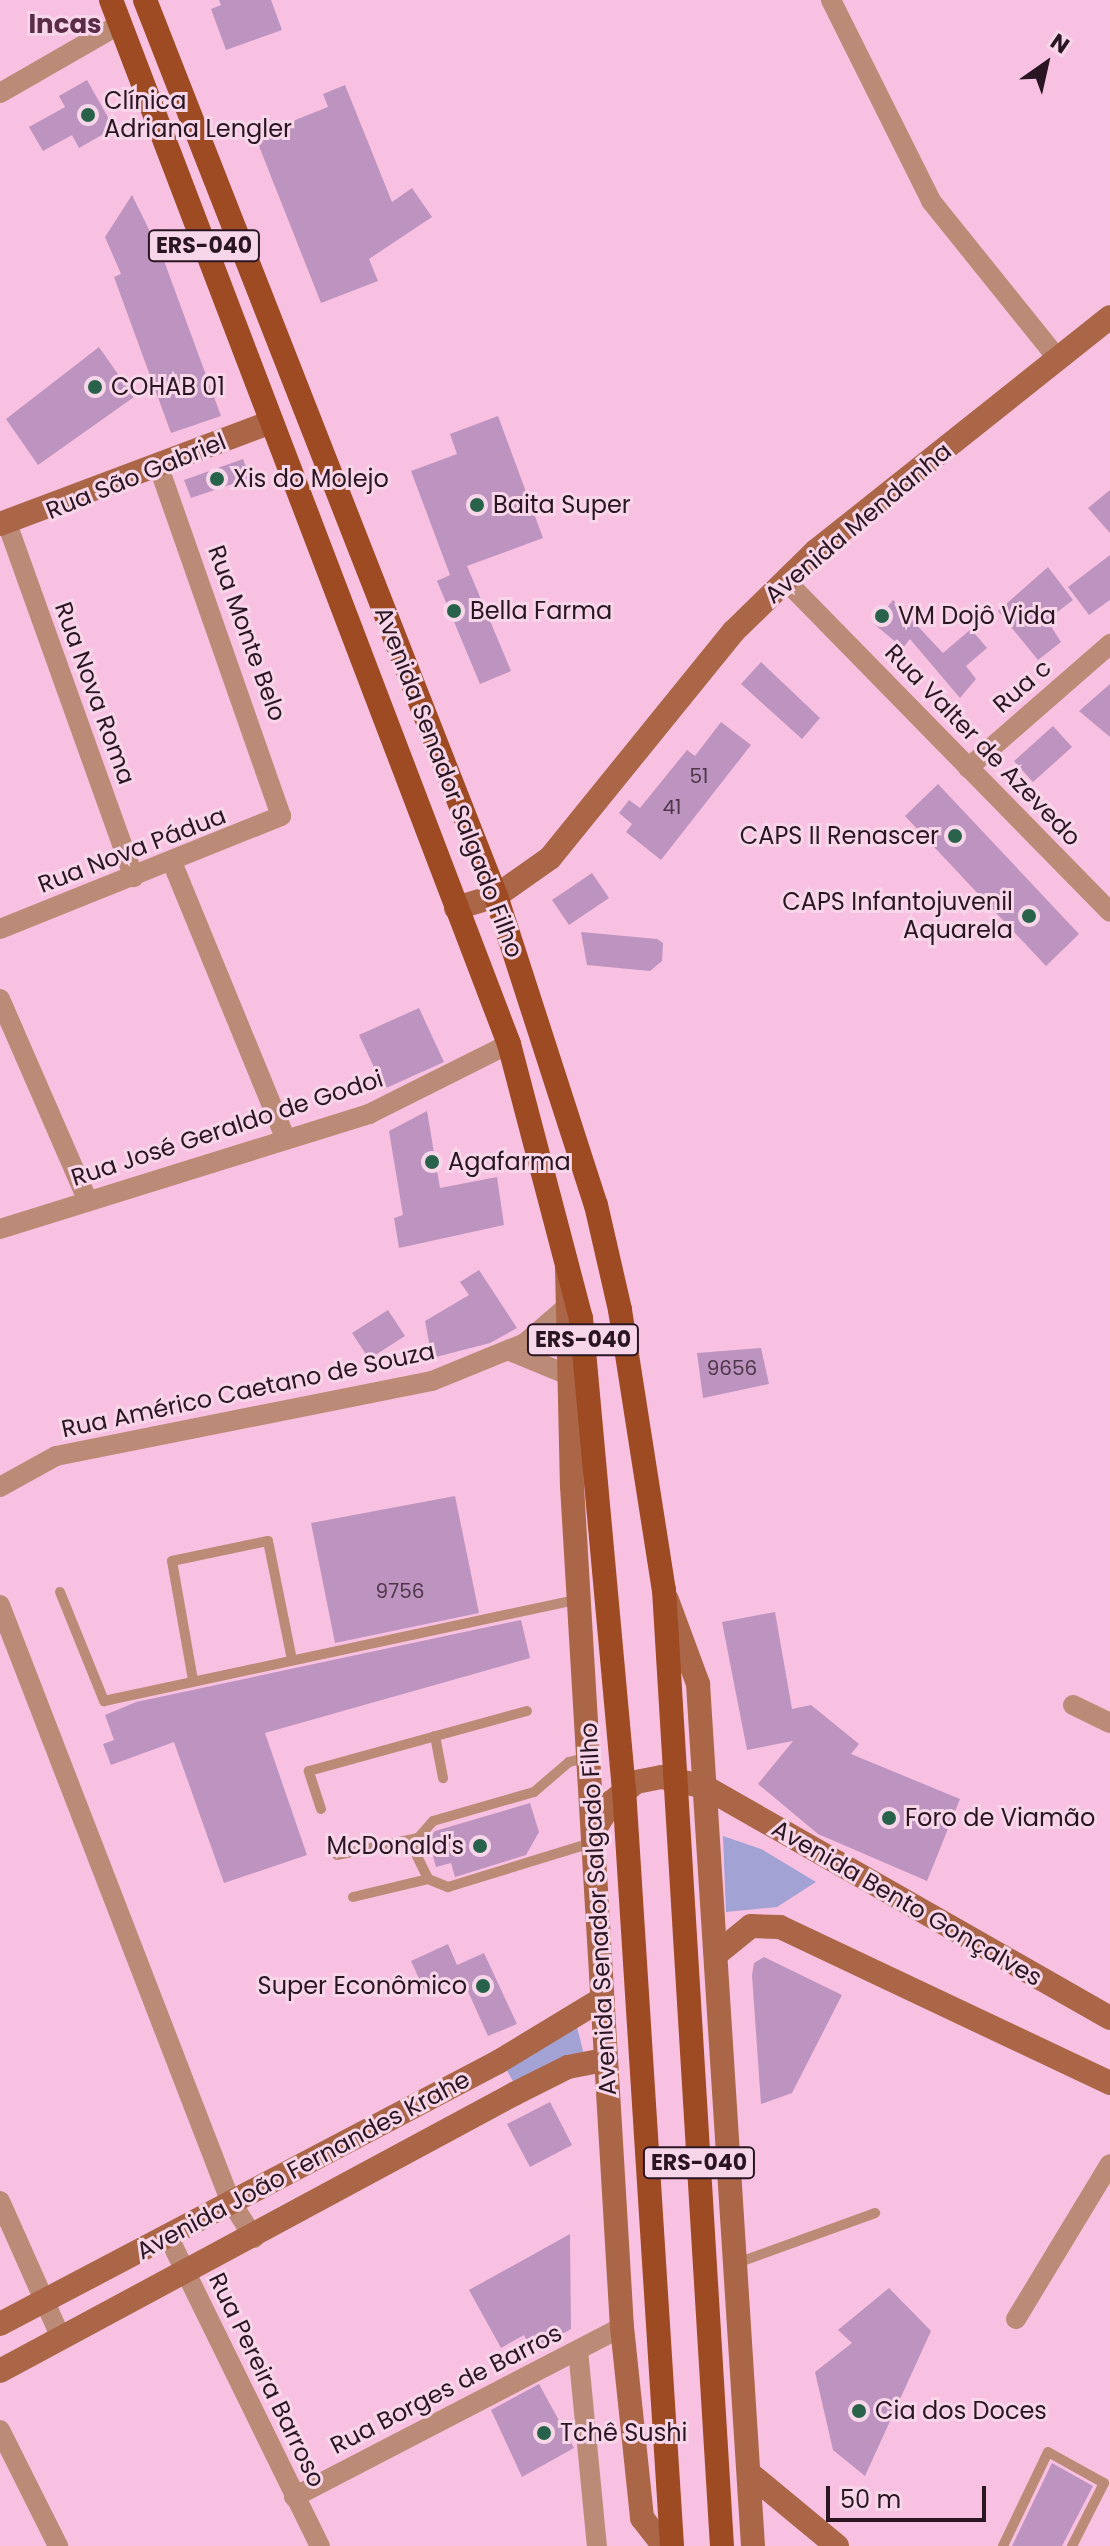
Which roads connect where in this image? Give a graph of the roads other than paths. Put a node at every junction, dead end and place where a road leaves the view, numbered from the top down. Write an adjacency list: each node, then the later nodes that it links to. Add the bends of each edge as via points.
1 (111, 0): 4 (main road, Avenida Senador Salgado Filho / ERS-040)
2 (145, 0): 17 (main road, Avenida Senador Salgado Filho / ERS-040)
3 (831, 0): 7 (street, via 931,201)
4 (120, 24): 5 (street); 8 (main road, Avenida Senador Salgado Filho / ERS-040)
5 (0, 93)
6 (1110, 317): 7 (main road, Avenida Mendanha)
7 (1058, 359): 11 (main road, Avenida Mendanha)
8 (271, 422): 9 (main road, Rua São Gabriel); 18 (main road, Avenida Senador Salgado Filho / ERS-040)
9 (159, 467): 10 (main road, Rua São Gabriel); 14 (street, Rua Monte Belo)
10 (4, 525): 16 (street, Rua Nova Roma)
11 (786, 581): 13 (street, Rua Valter de Azevedo); 17 (main road, Avenida Mendanha, via 734,631 550,858)
12 (1110, 644): 13 (street, Rua c)
13 (968, 768): 19 (street, Rua Valter de Azevedo)
14 (281, 816): 15 (street, Rua Nova Pádua)
15 (172, 862): 16 (street, Rua Nova Pádua); 23 (street)
16 (134, 877): 20 (street, Rua Nova Pádua)
17 (496, 896): 18 (main road, Avenida Mendanha); 31 (main road, Avenida Senador Salgado Filho / ERS-040, via 596,1205 643,1433)
18 (456, 908): 22 (main road, Avenida Senador Salgado Filho / ERS-040)
19 (1110, 912)
20 (0, 929)
21 (0, 999): 24 (street)
22 (509, 1044): 23 (street, Rua José Geraldo de Godoi, via 369,1114); 26 (main road, Avenida Senador Salgado Filho / ERS-040)
23 (286, 1140): 24 (street, Rua José Geraldo de Godoi)
24 (88, 1201): 25 (street, Rua José Geraldo de Godoi)
25 (0, 1229)
26 (567, 1263): 27 (main road, Avenida Senador Salgado Filho); 46 (main road, Avenida Senador Salgado Filho / ERS-040, via 592,1409)
27 (563, 1310): 28 (street, Rua Américo Caetano de Souza); 29 (main road, Avenida Senador Salgado Filho)
28 (510, 1351): 29 (street); 30 (street, Rua Américo Caetano de Souza, via 432,1381 56,1456)
29 (566, 1374): 33 (main road, Avenida Senador Salgado Filho)
30 (0, 1487)
31 (664, 1590): 41 (main road, Avenida Senador Salgado Filho, via 698,1684); 44 (main road, Avenida Senador Salgado Filho / ERS-040)
32 (60, 1592): 36 (lane, via 104,1701)
33 (579, 1599): 35 (lane); 42 (main road, Avenida Senador Salgado Filho)
34 (0, 1605): 62 (street)
35 (292, 1660): 36 (lane); 36 (lane, via 268,1541 172,1561)
36 (193, 1680)
37 (1073, 1705): 39 (street)
38 (527, 1711): 40 (lane)
39 (1110, 1723)
40 (435, 1736): 43 (lane); 47 (lane, via 309,1771)
41 (702, 1747): 45 (main road, Avenida Senador Salgado Filho); 48 (main road)
42 (590, 1757): 49 (main road, Avenida Senador Salgado Filho); 50 (lane, via 569,1762 534,1792 433,1821)
43 (443, 1778)
44 (676, 1779): 45 (main road, Avenida Bento Gonçalves); 46 (main road, via 649,1777); 84 (main road, Avenida Senador Salgado Filho / ERS-040)
45 (705, 1787): 48 (main road, Avenida Bento Gonçalves); 54 (main road, Avenida Senador Salgado Filho)
46 (624, 1789): 49 (main road); 83 (main road, Avenida Senador Salgado Filho / ERS-040)
47 (321, 1809)
48 (743, 1810): 56 (main road, Avenida Bento Gonçalves)
49 (593, 1837): 52 (lane, via 448,1887); 55 (main road, Avenida Senador Salgado Filho)
50 (418, 1838): 51 (lane); 52 (lane, via 417,1856)
51 (337, 1855)
52 (428, 1879): 53 (lane)
53 (353, 1897)
54 (719, 1952): 59 (main road, via 751,1926 780,1927); 67 (main road, Avenida Senador Salgado Filho)
55 (602, 1999): 57 (main road, Avenida Senador Salgado Filho); 58 (main road, Avenida João Fernandes Krahe)
56 (1110, 2018)
57 (605, 2060): 60 (main road, Avenida João Fernandes Krahe, via 568,2067); 72 (main road, Avenida Senador Salgado Filho)
58 (498, 2062): 60 (main road); 62 (main road, Avenida João Fernandes Krahe)
59 (1110, 2083)
60 (514, 2094): 66 (main road, Avenida João Fernandes Krahe)
61 (1110, 2164): 70 (street)
62 (230, 2200): 65 (main road, Avenida João Fernandes Krahe); 66 (street)
63 (0, 2201): 69 (street)
64 (875, 2213): 67 (lane)
65 (168, 2236): 68 (street, Rua Pereira Barroso); 69 (main road, Avenida João Fernandes Krahe)
66 (254, 2238): 68 (main road, Avenida João Fernandes Krahe)
67 (737, 2263): 77 (main road, Avenida Senador Salgado Filho)
68 (187, 2273): 73 (main road, Avenida João Fernandes Krahe); 78 (street, Rua Pereira Barroso)
69 (43, 2302): 71 (main road, Avenida João Fernandes Krahe); 73 (street)
70 (1016, 2319)
71 (0, 2324)
72 (622, 2327): 74 (street, Rua Borges de Barros); 82 (main road, Avenida Senador Salgado Filho, via 642,2518)
73 (61, 2338): 75 (main road, Avenida João Fernandes Krahe)
74 (578, 2350): 78 (street, Rua Borges de Barros); 81 (street)
75 (0, 2371)
76 (0, 2430): 79 (street)
77 (750, 2474): 85 (main road, Avenida Senador Salgado Filho); 86 (main road)
78 (294, 2497): 80 (street, Rua Pereira Barroso)
79 (58, 2546)
80 (320, 2546)
81 (597, 2546)
82 (664, 2546)
83 (672, 2546)
84 (722, 2546)
85 (753, 2546)
86 (837, 2546)
87 (1003, 2546): 88 (lane, via 1048,2452 1104,2483)
88 (1072, 2546)

